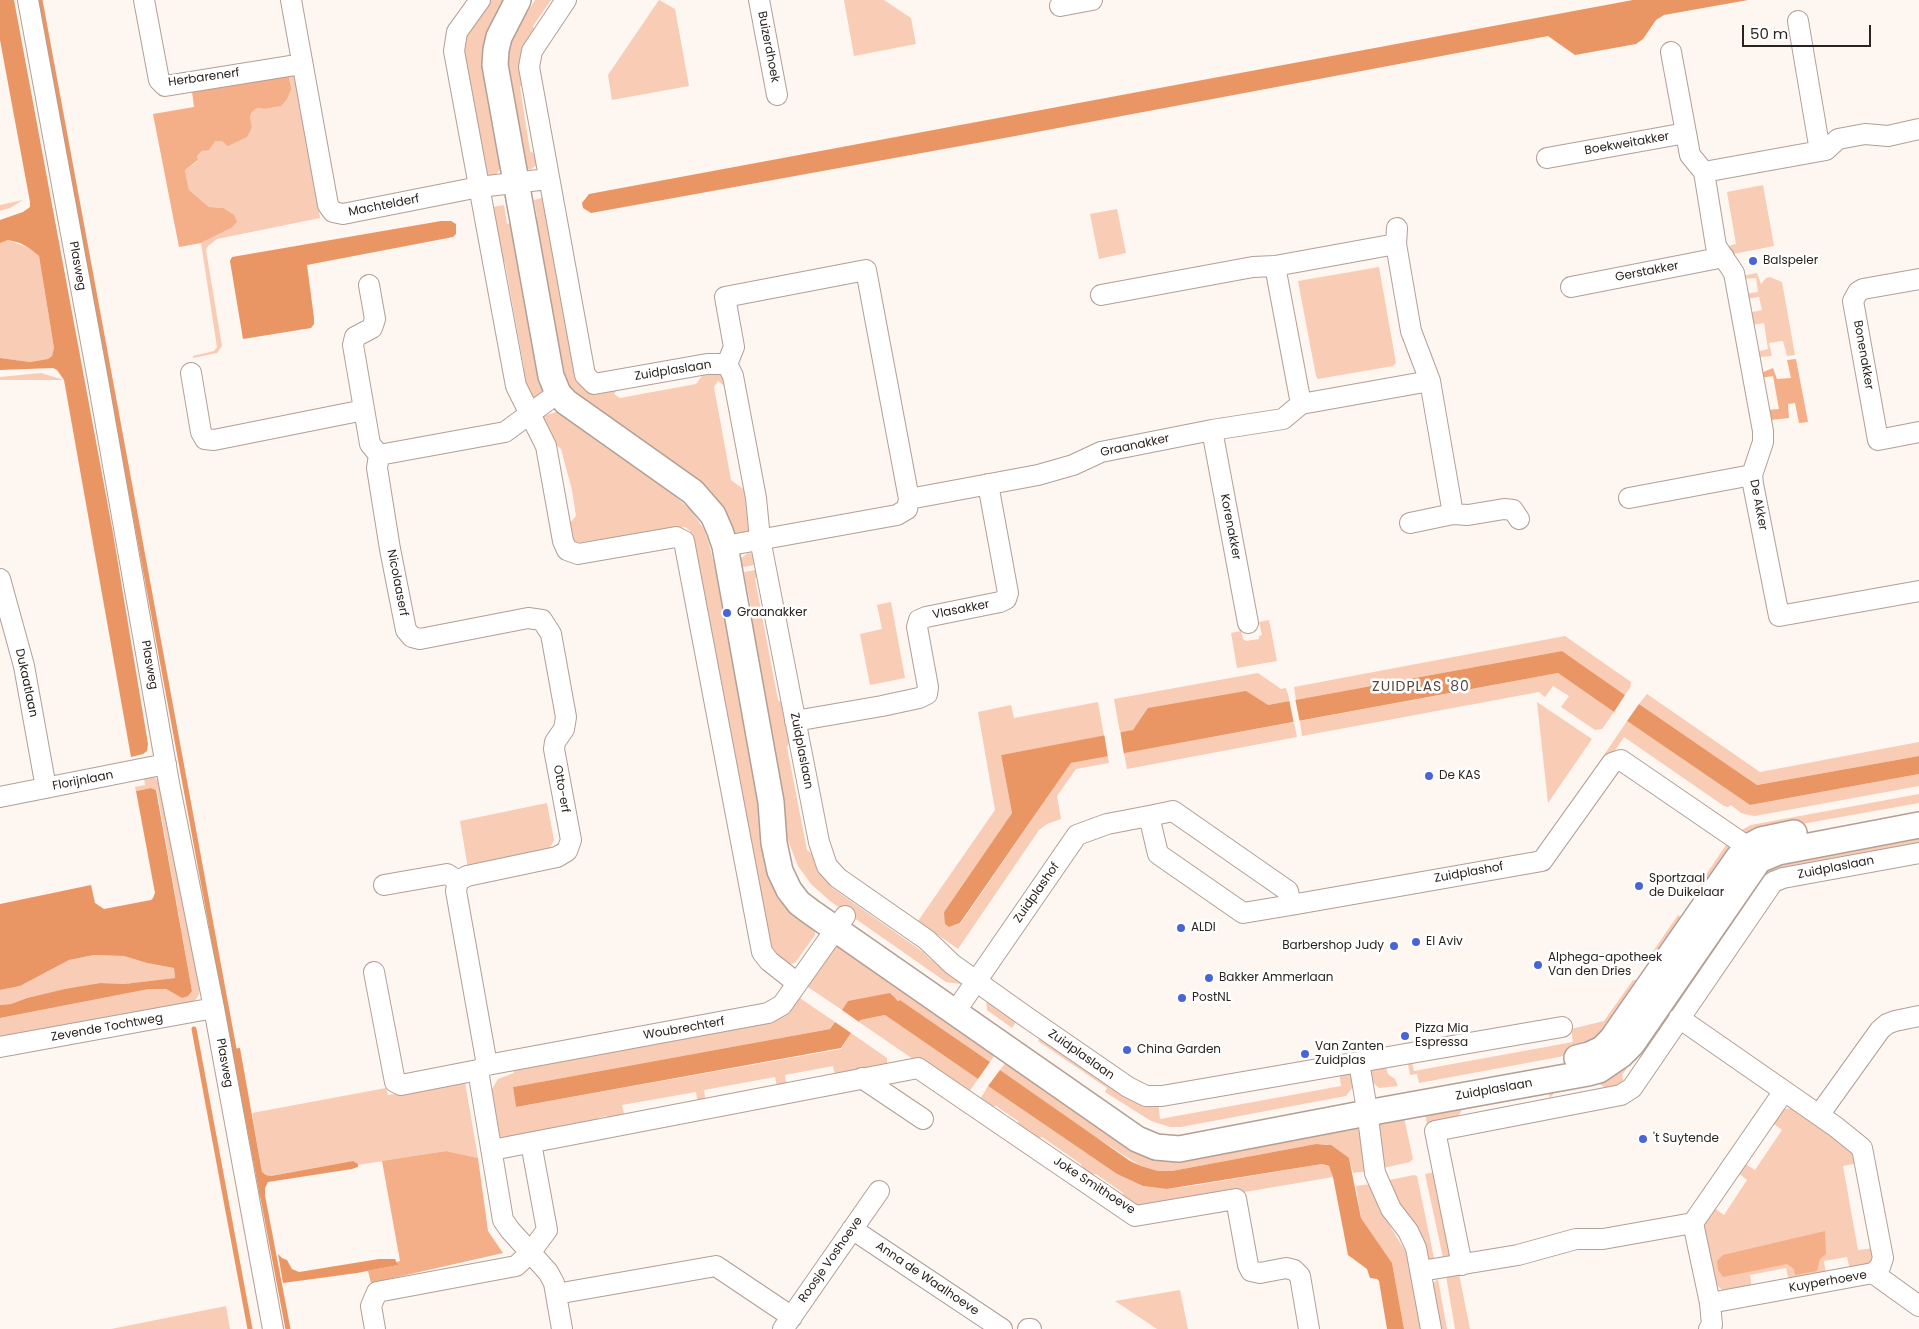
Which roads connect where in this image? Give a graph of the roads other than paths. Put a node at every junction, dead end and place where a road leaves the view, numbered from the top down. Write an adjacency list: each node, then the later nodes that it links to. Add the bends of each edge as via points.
1 (28, 0): 54 (street, Plasweg)
2 (144, 0): 14 (street, Herbarenerf, via 159,80 165,86)
3 (480, 0): 23 (street, via 458,32 454,51)
4 (518, 0): 12 (street, Zuidplaslaan)
5 (529, 0): 12 (street, Zuidplaslaan)
6 (566, 0): 21 (street, Zuidplaslaan, via 532,51 529,67)
7 (759, 0): 15 (street, Buizerdhoek)
8 (1092, 0): 10 (street)
9 (295, 4): 14 (street, Machtelderf)
10 (1060, 6)
11 (1798, 21): 18 (street)
12 (505, 27): 22 (street, Zuidplaslaan, via 499,37 495,65)
13 (1671, 52): 17 (street, Boekweitakker)
14 (302, 64): 23 (street, Machtelderf, via 328,204 333,212 343,214)
15 (777, 95)
16 (1919, 129): 18 (street, via 1888,136 1865,134 1838,139)
17 (1686, 133): 19 (street, Boekweitakker); 20 (street, De Akker, via 1690,155)
18 (1820, 151): 20 (street)
19 (1547, 158)
20 (1704, 172): 24 (street, De Akker, via 1716,246)
21 (548, 179): 22 (street, Machtelderf); 30 (street, Zuidplaslaan, via 585,375 589,380 594,384 707,364)
22 (515, 182): 23 (street, Machtelderf); 33 (street, Zuidplaslaan, via 551,376)
23 (479, 188): 36 (street, via 516,386)
24 (1724, 258): 28 (street, Gerstakker); 40 (street, De Akker, via 1734,273 1763,431 1763,442)
25 (1275, 266): 29 (street, via 1254,266); 32 (street, via 1396,236 1411,331); 34 (street)
26 (1919, 279): 38 (street, Bonenakker, via 1863,289 1854,301 1878,440)
27 (370, 285): 35 (street, Nicolaaserf, via 375,320 372,328 355,337 353,344)
28 (1571, 287)
29 (1101, 295)
30 (727, 364): 42 (street, via 734,347 725,297 866,270); 47 (street, Zuidplaslaan, via 735,386 756,498)
31 (191, 372): 35 (street, via 205,439 214,440)
32 (1430, 381): 34 (street, Graanakker); 44 (street)
33 (558, 393): 36 (street); 48 (street, Zuidplaslaan, via 566,402 693,492 713,515)
34 (1301, 404): 37 (street, Graanakker, via 1283,419)
35 (364, 410): 39 (street, Nicolaaserf, via 370,444)
36 (530, 414): 39 (street, via 505,432); 67 (street, via 546,446 562,541 567,550 578,554 676,537 684,541 762,952)
37 (1212, 430): 41 (street, Graanakker, via 1101,452 1073,465 1038,475); 52 (street, Korenakker)
38 (1919, 432)
39 (379, 455): 51 (street, Nicolaaserf, via 378,468 390,549 406,630 412,637 420,639 528,618)
40 (1752, 475): 43 (street); 50 (street, De Akker, via 1779,616)
41 (988, 484): 42 (street, Graanakker); 53 (street, Vlasakker, via 1008,593 1006,599 919,620 917,627 927,694 892,704)
42 (909, 498): 47 (street, via 906,509 896,515)
43 (1629, 498)
44 (1453, 514): 45 (street, via 1504,509 1513,510); 46 (street)
45 (1519, 518)
46 (1410, 523)
47 (760, 539): 48 (street); 53 (street, Zuidplaslaan)
48 (725, 546): 65 (street, Zuidplaslaan, via 771,802 780,871 799,903)
49 (0, 579): 55 (street, Dukaatlaan, via 24,666)
50 (1919, 591)
51 (542, 620): 62 (street, Otto-erf, via 551,634 566,717 554,749 570,840 567,851 557,857 467,876)
52 (1248, 623)
53 (795, 721): 68 (street, Zuidplaslaan, via 819,842 827,866 838,878 927,940 952,964)
54 (166, 764): 55 (street, Florijnlaan); 69 (street, Plasweg)
55 (46, 788): 56 (street, Florijnlaan)
56 (0, 797)
57 (1919, 808): 61 (street, Zuidplaslaan, via 1761,840)
58 (1149, 816): 64 (street, Zuidplashof, via 1173,811 1288,891); 64 (street, Zuidplashof, via 1158,854 1243,913); 68 (street, Zuidplashof, via 1107,824 1077,835)
59 (1919, 825): 61 (street, Zuidplaslaan)
60 (1919, 853): 71 (street, Zuidplaslaan, via 1773,882)
61 (1753, 854): 64 (street, Zuidplashof, via 1621,760 1612,763 1542,861); 78 (street, Zuidplaslaan, via 1738,858 1620,1029 1602,1049 1589,1055)
62 (458, 881): 63 (street, via 447,874); 75 (street, via 456,891)
63 (384, 885)
64 (1292, 905)
65 (840, 923): 67 (street, Woubrechterf); 68 (street, Zuidplaslaan)
66 (374, 972): 75 (street, Woubrechterf, via 395,1082 401,1085)
67 (797, 983): 75 (street, Woubrechterf, via 782,1004 768,1013)
68 (964, 997): 74 (street, Zuidplaslaan, via 1146,1096 1162,1096); 78 (street, Zuidplaslaan, via 1142,1123 1163,1133 1183,1133)
69 (214, 1008): 73 (street, Zevende Tochtweg); 94 (street, Plasweg)
70 (1919, 1016): 79 (street, via 1895,1021 1880,1030)
71 (1679, 1018): 77 (street, Kuyperhoeve); 87 (street, Zuidplaslaan, via 1632,1088 1621,1095 1435,1130)
72 (1562, 1027): 74 (street, Zuidplaslaan)
73 (0, 1047)
74 (1359, 1062): 78 (street)
75 (483, 1067): 82 (street)
76 (862, 1078): 80 (street); 81 (street); 98 (street, Joke Smithoeve, via 918,1068 1135,1216 1236,1199 1251,1271 1294,1270 1300,1276)
77 (1784, 1091): 79 (street, Kuyperhoeve); 84 (street)
78 (1366, 1105): 88 (street, via 1376,1173 1391,1209 1416,1248)
79 (1819, 1115): 89 (street, Kuyperhoeve, via 1862,1148 1883,1258)
80 (923, 1119)
81 (531, 1143): 82 (street); 86 (street, via 547,1230)
82 (492, 1150): 86 (street, via 503,1220)
83 (879, 1191): 85 (street, Roosje Voshoeve)
84 (1694, 1223): 87 (street, via 1603,1239 1576,1239 1527,1253); 91 (street)
85 (852, 1230): 93 (street, Roosje Voshoeve); 97 (street, Anna de Waalhoeve)
86 (530, 1253): 90 (street, via 548,1272); 95 (street, via 516,1266 377,1292 371,1306)
87 (1462, 1264): 88 (street)
88 (1421, 1271): 99 (street)
89 (1873, 1273): 91 (street, Kuyperhoeve); 92 (street)
90 (556, 1294): 93 (street, via 716,1266); 96 (street)
91 (1710, 1303): 100 (street, via 1712,1325)
92 (1919, 1306)
93 (788, 1323)
94 (273, 1329)
95 (375, 1329)
96 (562, 1329)
97 (1002, 1329)
98 (1309, 1329)
99 (1431, 1329)
100 (1709, 1329)

